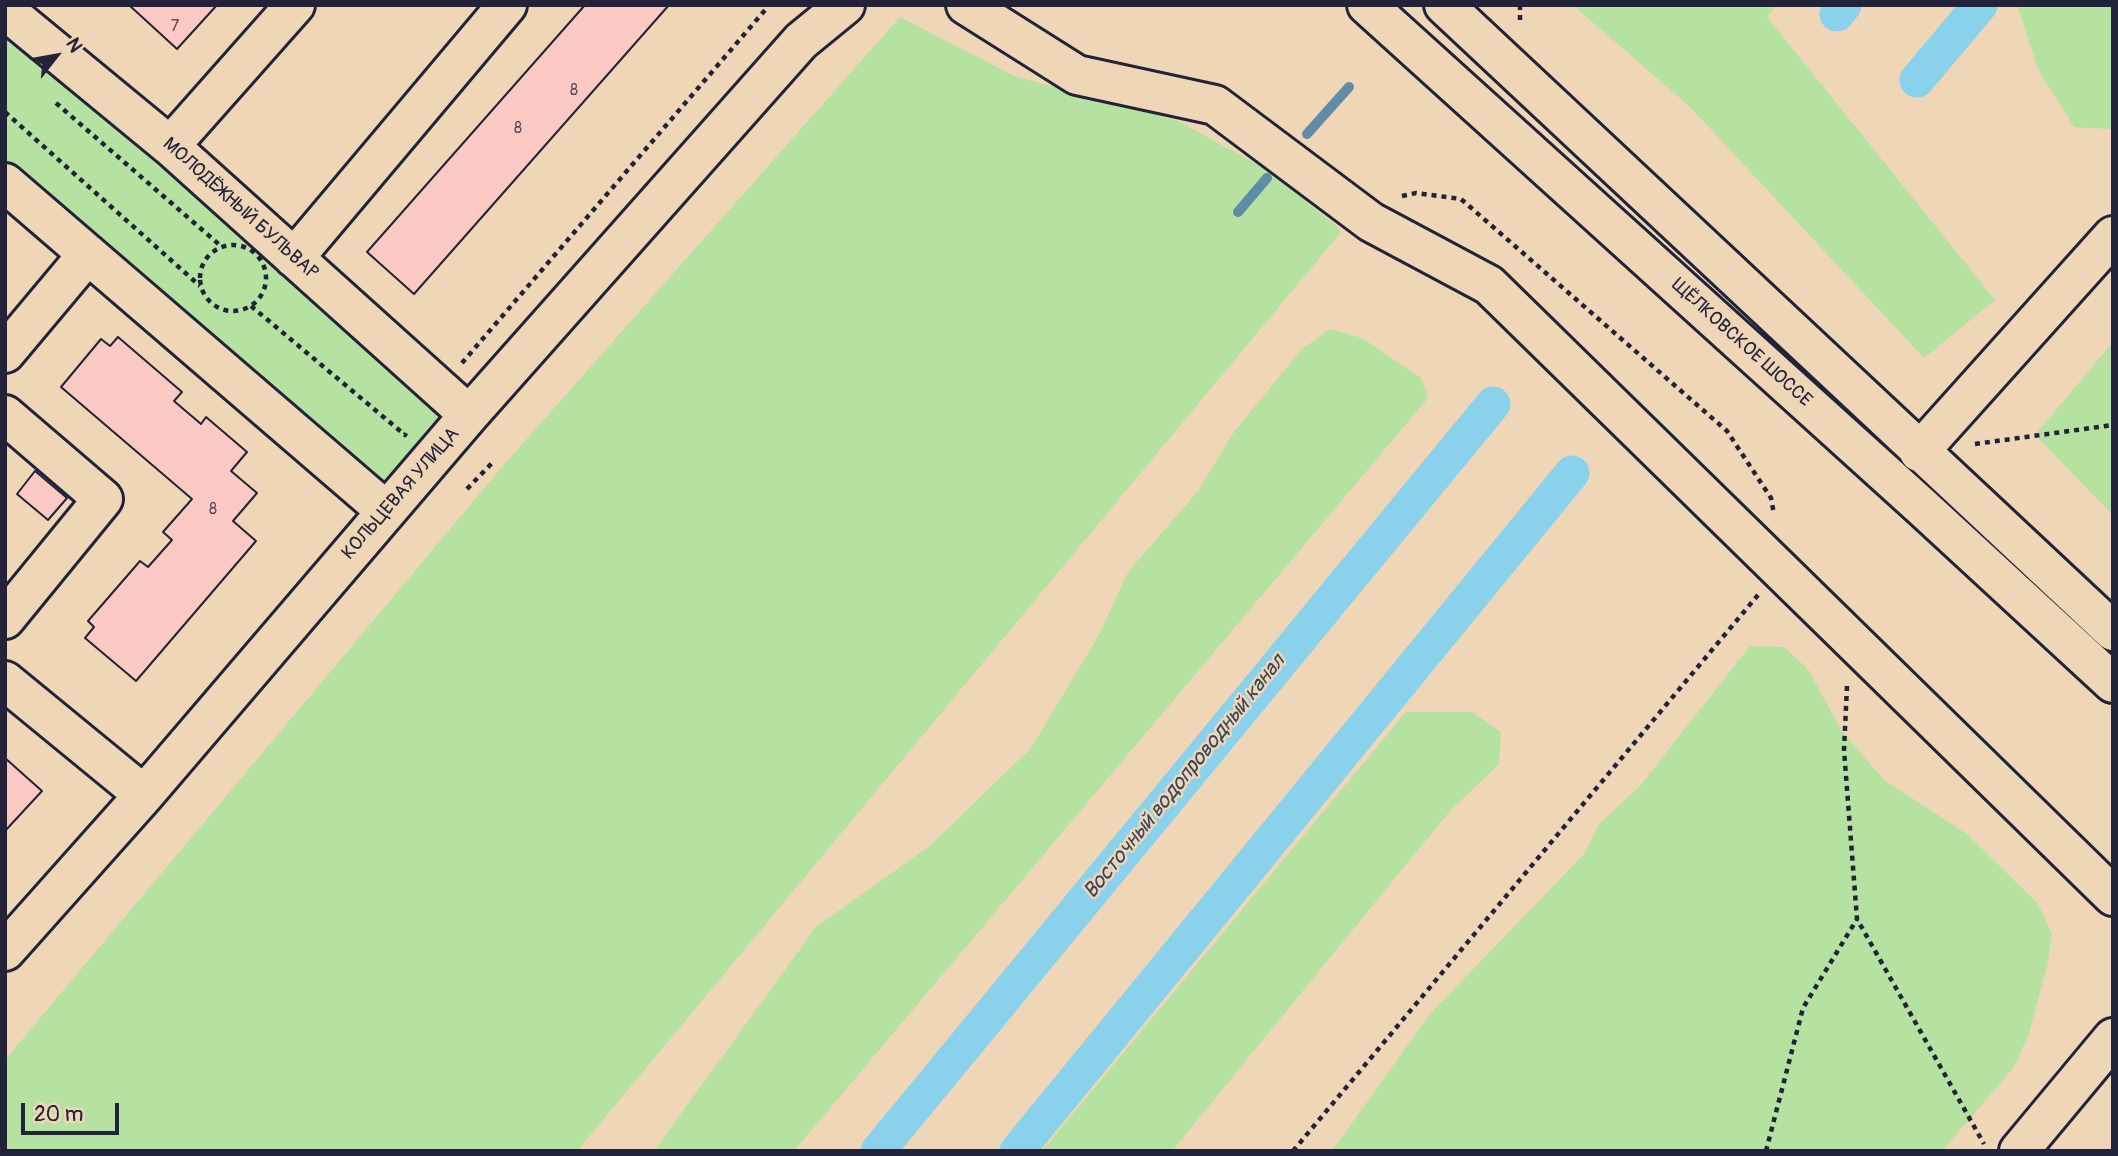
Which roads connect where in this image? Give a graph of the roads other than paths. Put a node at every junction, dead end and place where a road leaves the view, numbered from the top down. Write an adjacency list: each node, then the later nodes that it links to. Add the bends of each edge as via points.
1 (295, 5): 10 (street)
2 (507, 5): 14 (street)
3 (820, 5): 9 (street, КОЛЬЦЕВАЯ УЛИЦА)
4 (845, 5): 9 (street, КОЛЬЦЕВАЯ УЛИЦА)
5 (966, 5): 25 (street, via 1077,75 1215,105 1371,222 1489,285)
6 (1367, 5): 23 (street, ЩЁЛКОВСКОЕ ШОССЕ)
7 (1444, 5): 18 (street)
8 (5, 10): 10 (street, МОЛОДЁЖНЫЙ БУЛЬВАР)
9 (801, 41): 17 (street, КОЛЬЦЕВАЯ УЛИЦА)
10 (170, 146): 14 (street, МОЛОДЁЖНЫЙ БУЛЬВАР)
11 (5, 183): 13 (street)
12 (2113, 236): 18 (street)
13 (88, 254): 15 (street); 19 (street)
14 (294, 258): 17 (street, МОЛОДЁЖНЫЙ БУЛЬВАР)
15 (5, 353)
16 (5, 415): 20 (street, via 103,499)
17 (469, 415): 19 (street, КОЛЬЦЕВАЯ УЛИЦА)
18 (1919, 452): 21 (street)
19 (386, 510): 24 (street, КОЛЬЦЕВАЯ УЛИЦА)
20 (5, 619)
21 (2113, 631)
22 (5, 681): 24 (street)
23 (2113, 683)
24 (144, 794): 26 (street, КОЛЬЦЕВАЯ УЛИЦА)
25 (2113, 896)
26 (5, 951)
27 (2113, 1038): 28 (street)
28 (2019, 1151)

